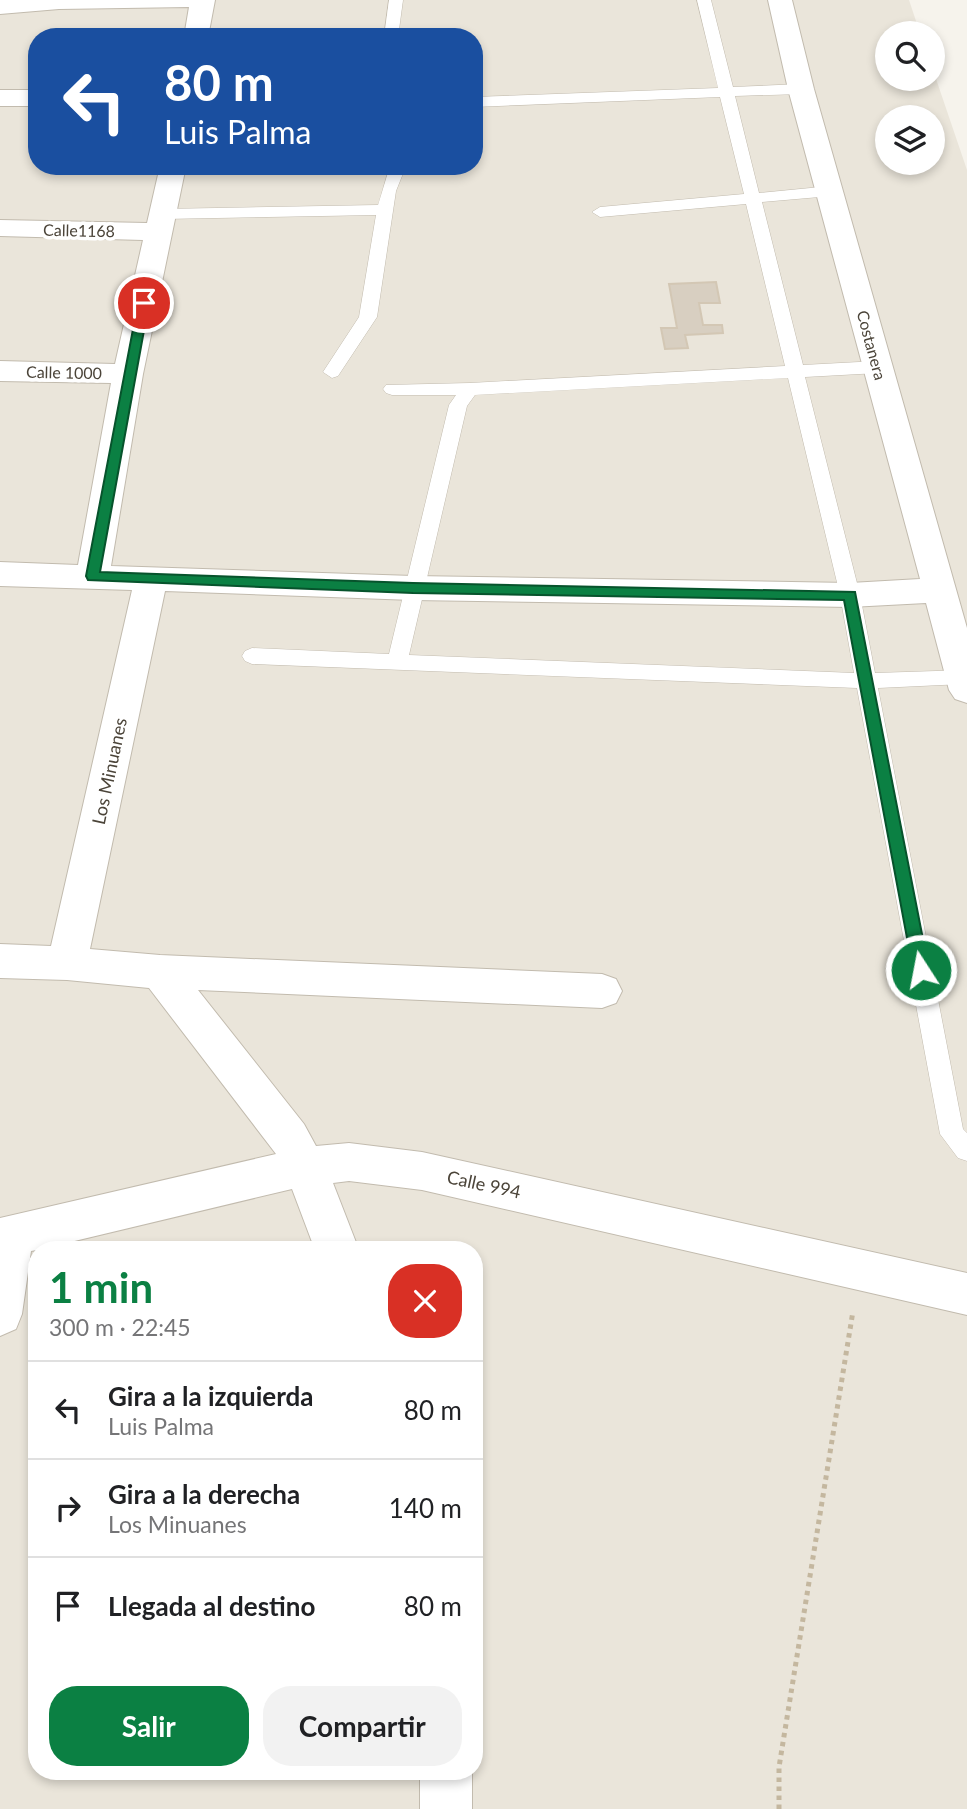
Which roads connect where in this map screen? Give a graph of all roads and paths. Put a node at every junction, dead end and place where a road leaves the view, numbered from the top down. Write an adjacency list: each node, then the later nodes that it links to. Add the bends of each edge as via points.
1 (203, 0): 5 (street); 6 (street)
2 (396, 0): 7 (lane)
3 (704, 0): 9 (lane)
4 (780, 0): 8 (street, Costanera)
5 (0, 7)
6 (198, 28)
7 (392, 28)
8 (801, 89): 9 (lane); 15 (street, Costanera)
9 (726, 91): 12 (lane); 16 (lane)
10 (0, 98): 11 (street)
11 (28, 98)
12 (483, 102)
13 (171, 175): 19 (street)
14 (394, 175): 17 (lane)
15 (831, 191): 16 (lane); 21 (street, Costanera)
16 (752, 198): 18 (lane); 22 (lane)
17 (385, 210): 19 (lane); 24 (lane, via 368,317)
18 (600, 212)
19 (161, 223): 20 (street, Calle1168); 25 (street)
20 (0, 228)
21 (878, 367): 22 (lane); 32 (street, Costanera)
22 (794, 370): 27 (lane); 33 (lane)
23 (0, 371): 25 (street, Calle 1000)
24 (332, 372)
25 (128, 373): 29 (street)
26 (392, 389): 27 (lane)
27 (470, 390): 31 (lane, via 458,405)
28 (0, 574): 29 (street)
29 (93, 576): 30 (street)
30 (151, 580): 31 (street); 39 (street, Los Minuanes)
31 (413, 588): 33 (street); 35 (lane)
32 (939, 590): 33 (street); 37 (street, Costanera)
33 (850, 595): 36 (lane)
34 (252, 656): 35 (lane)
35 (398, 661): 36 (lane)
36 (865, 681): 37 (lane); 42 (lane, via 952,1134)
37 (965, 683)
38 (0, 961): 39 (street)
39 (67, 963): 40 (street)
40 (160, 972): 41 (street); 43 (street, via 289,1137)
41 (602, 991)
42 (967, 1150)
43 (305, 1167): 44 (street, Calle 994); 45 (street); 46 (street, Calle 994, via 349,1163 422,1171)
44 (5, 1237): 48 (street)
45 (334, 1241)
46 (860, 1272): 47 (street, Calle 994); 51 (path, via 779,1767)
47 (967, 1294)
48 (0, 1314)
49 (446, 1780): 50 (street)
50 (446, 1809)
51 (779, 1809)

